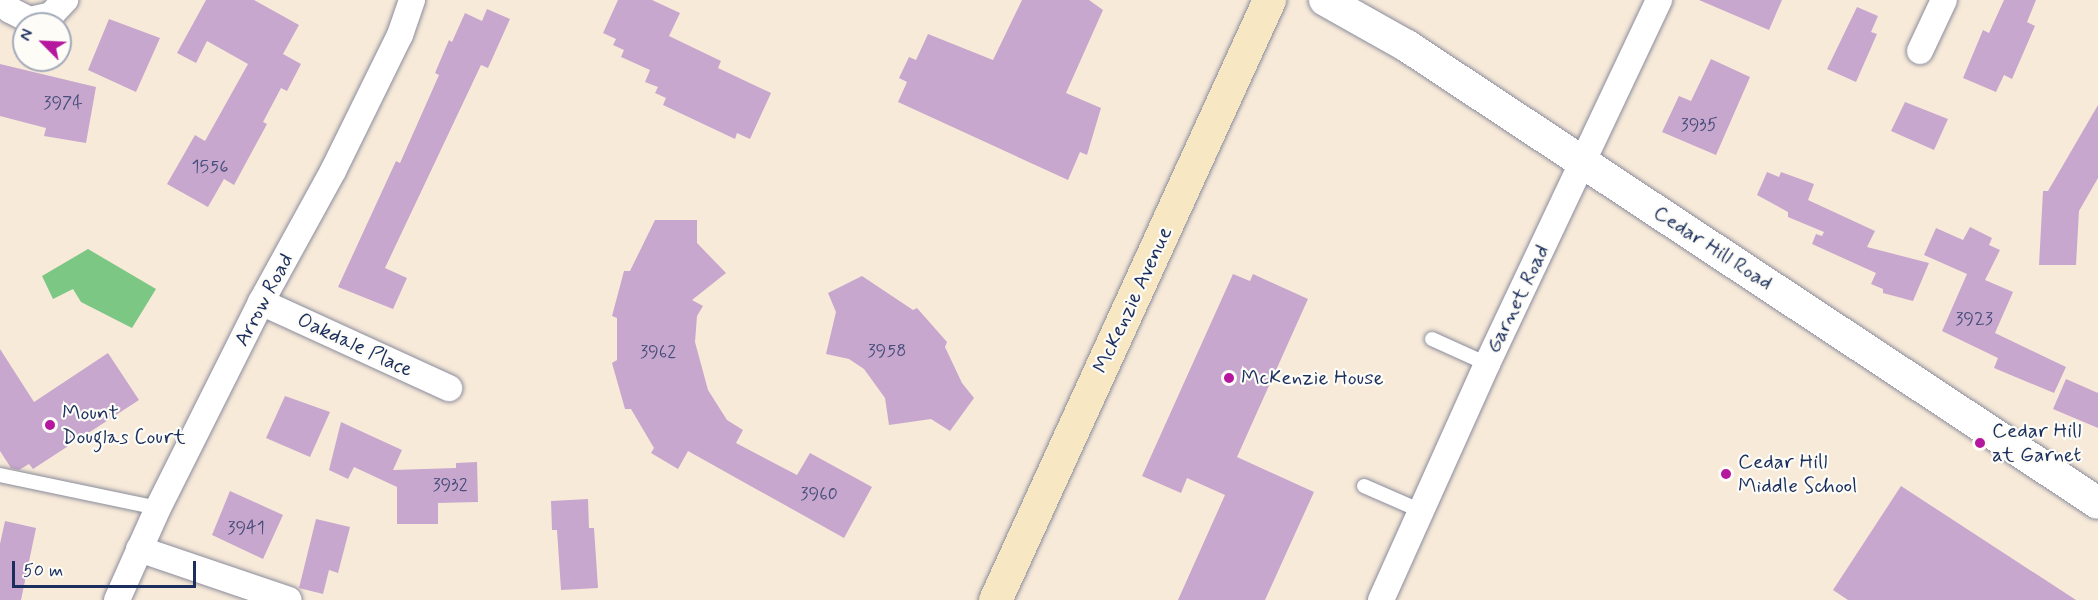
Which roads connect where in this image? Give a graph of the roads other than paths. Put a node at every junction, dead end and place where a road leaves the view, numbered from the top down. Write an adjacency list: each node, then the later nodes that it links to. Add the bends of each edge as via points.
1 (3, 0): 2 (street, via 10,10 30,20 51,15)
2 (65, 0)
3 (412, 0): 10 (street, Arrow Road, via 400,35 333,171)
4 (1269, 0): 22 (main road, McKenzie Avenue)
5 (1325, 0): 9 (street, Cedar Hill Road, via 1407,45)
6 (1659, 0): 9 (street, Garnet Road)
7 (1944, 0): 8 (street)
8 (1920, 51)
9 (1584, 163): 12 (street, Garnet Road); 16 (street, Cedar Hill Road)
10 (261, 302): 13 (street, Oakdale Place); 17 (street, Arrow Road)
11 (1432, 339): 12 (lane)
12 (1487, 364): 18 (street, Garnet Road)
13 (449, 388)
14 (0, 475): 17 (lane)
15 (1364, 486): 18 (lane)
16 (2098, 503)
17 (158, 508): 19 (street, Arrow Road)
18 (1419, 510): 23 (street, Garnet Road)
19 (139, 549): 20 (street, Arrow Road); 21 (street)
20 (117, 600)
21 (289, 600)
22 (995, 600)
23 (1381, 600)

